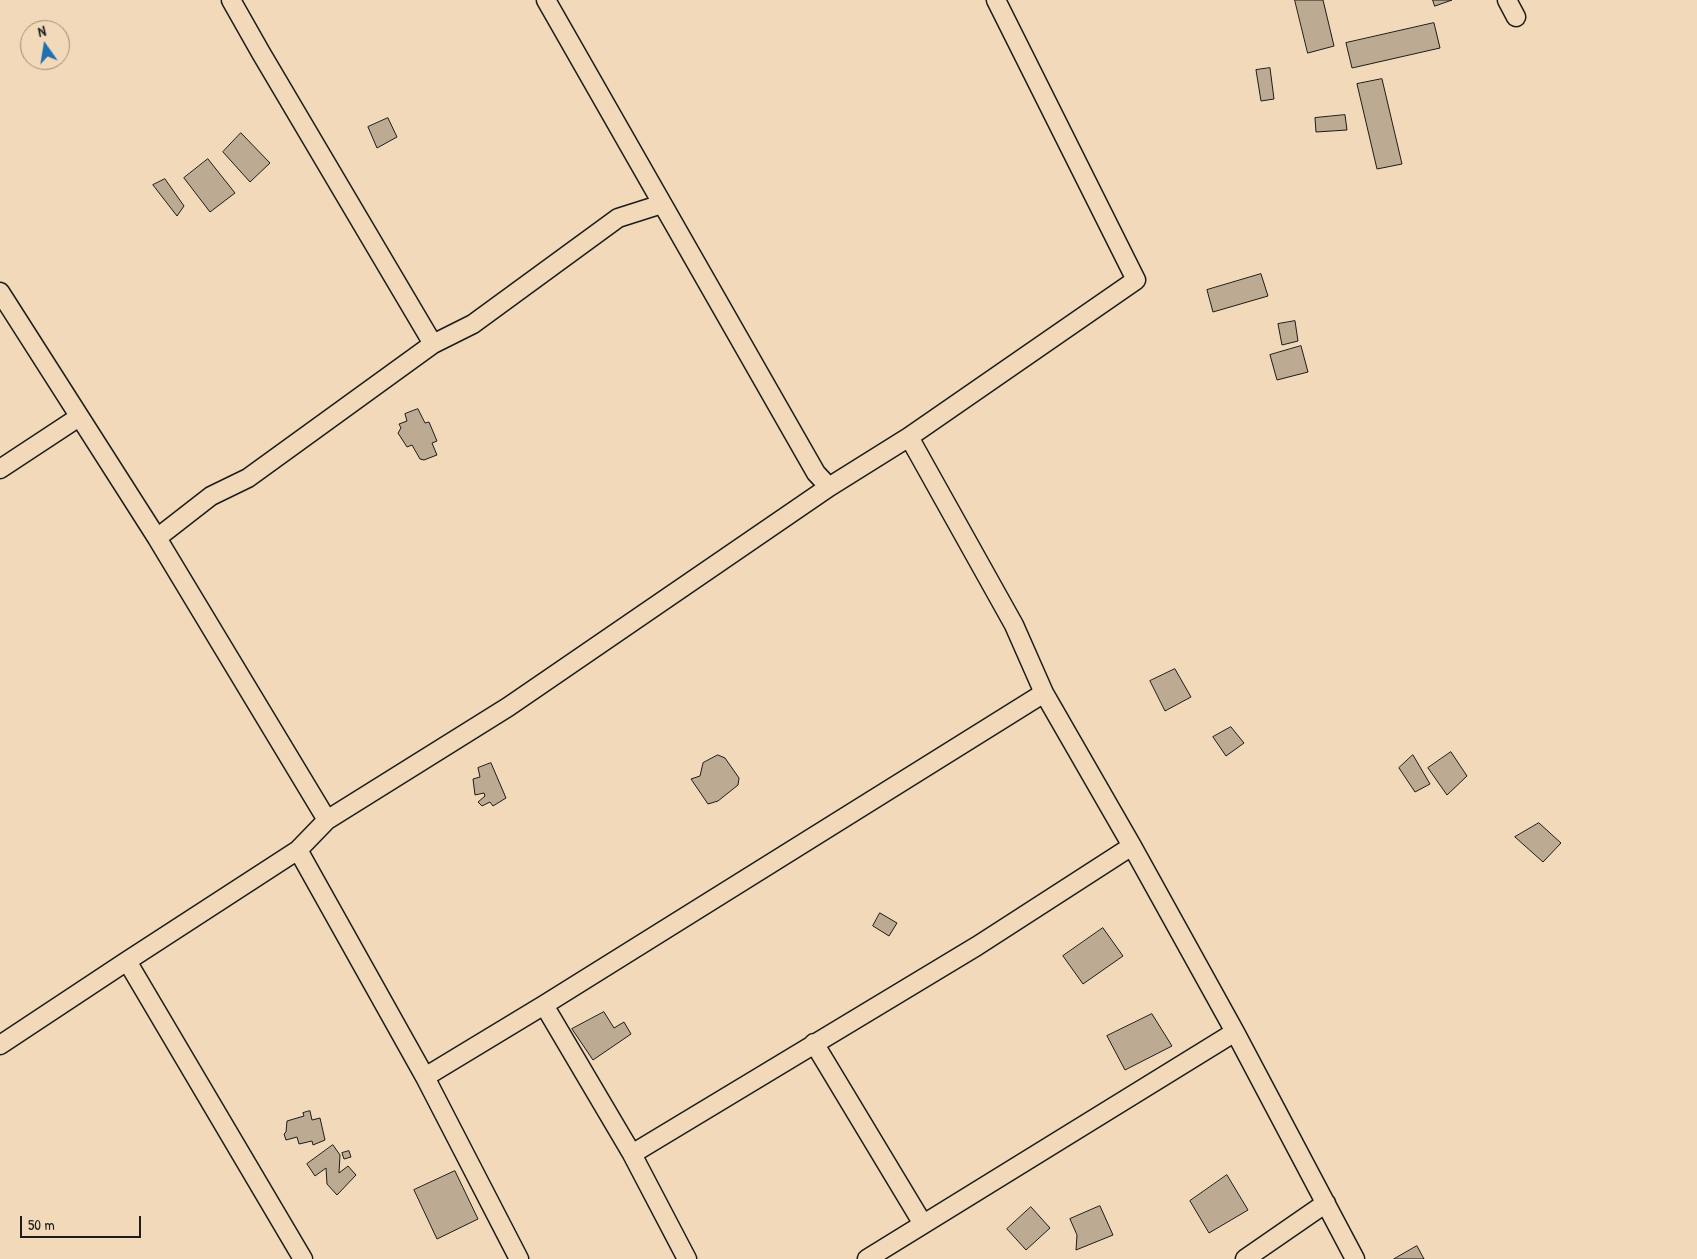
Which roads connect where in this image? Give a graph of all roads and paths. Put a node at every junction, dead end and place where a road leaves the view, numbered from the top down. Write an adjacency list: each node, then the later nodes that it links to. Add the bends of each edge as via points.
1 (231, 0): 8 (street)
2 (546, 0): 6 (street)
3 (996, 0): 10 (street, via 1136,280)
4 (1507, 0): 5 (street)
5 (1516, 18)
6 (662, 204): 8 (street, via 618,218 473,324); 12 (street, via 816,473)
7 (0, 292): 9 (street)
8 (433, 344): 13 (street, via 248,478 211,496)
9 (78, 417): 11 (street); 13 (street)
10 (909, 437): 12 (street); 14 (street, via 1014,625)
11 (0, 469)
12 (829, 487): 15 (street, via 508,707)
13 (157, 538): 15 (street)
14 (1044, 693): 16 (street); 19 (street)
15 (327, 820): 17 (street)
16 (1132, 846): 20 (street); 21 (street, via 977,946)
17 (298, 850): 18 (street); 23 (street)
18 (128, 960): 22 (street); 27 (street)
19 (544, 1005): 23 (street); 24 (street)
20 (1234, 1032): 25 (street); 26 (street)
21 (814, 1043): 24 (street); 26 (street)
22 (0, 1046)
23 (425, 1077): 28 (street)
24 (632, 1154): 29 (street)
25 (1326, 1203): 31 (street); 32 (street)
26 (923, 1224): 30 (street)
27 (303, 1259)
28 (519, 1259)
29 (687, 1259)
30 (867, 1259)
31 (1245, 1259)
32 (1355, 1259)

